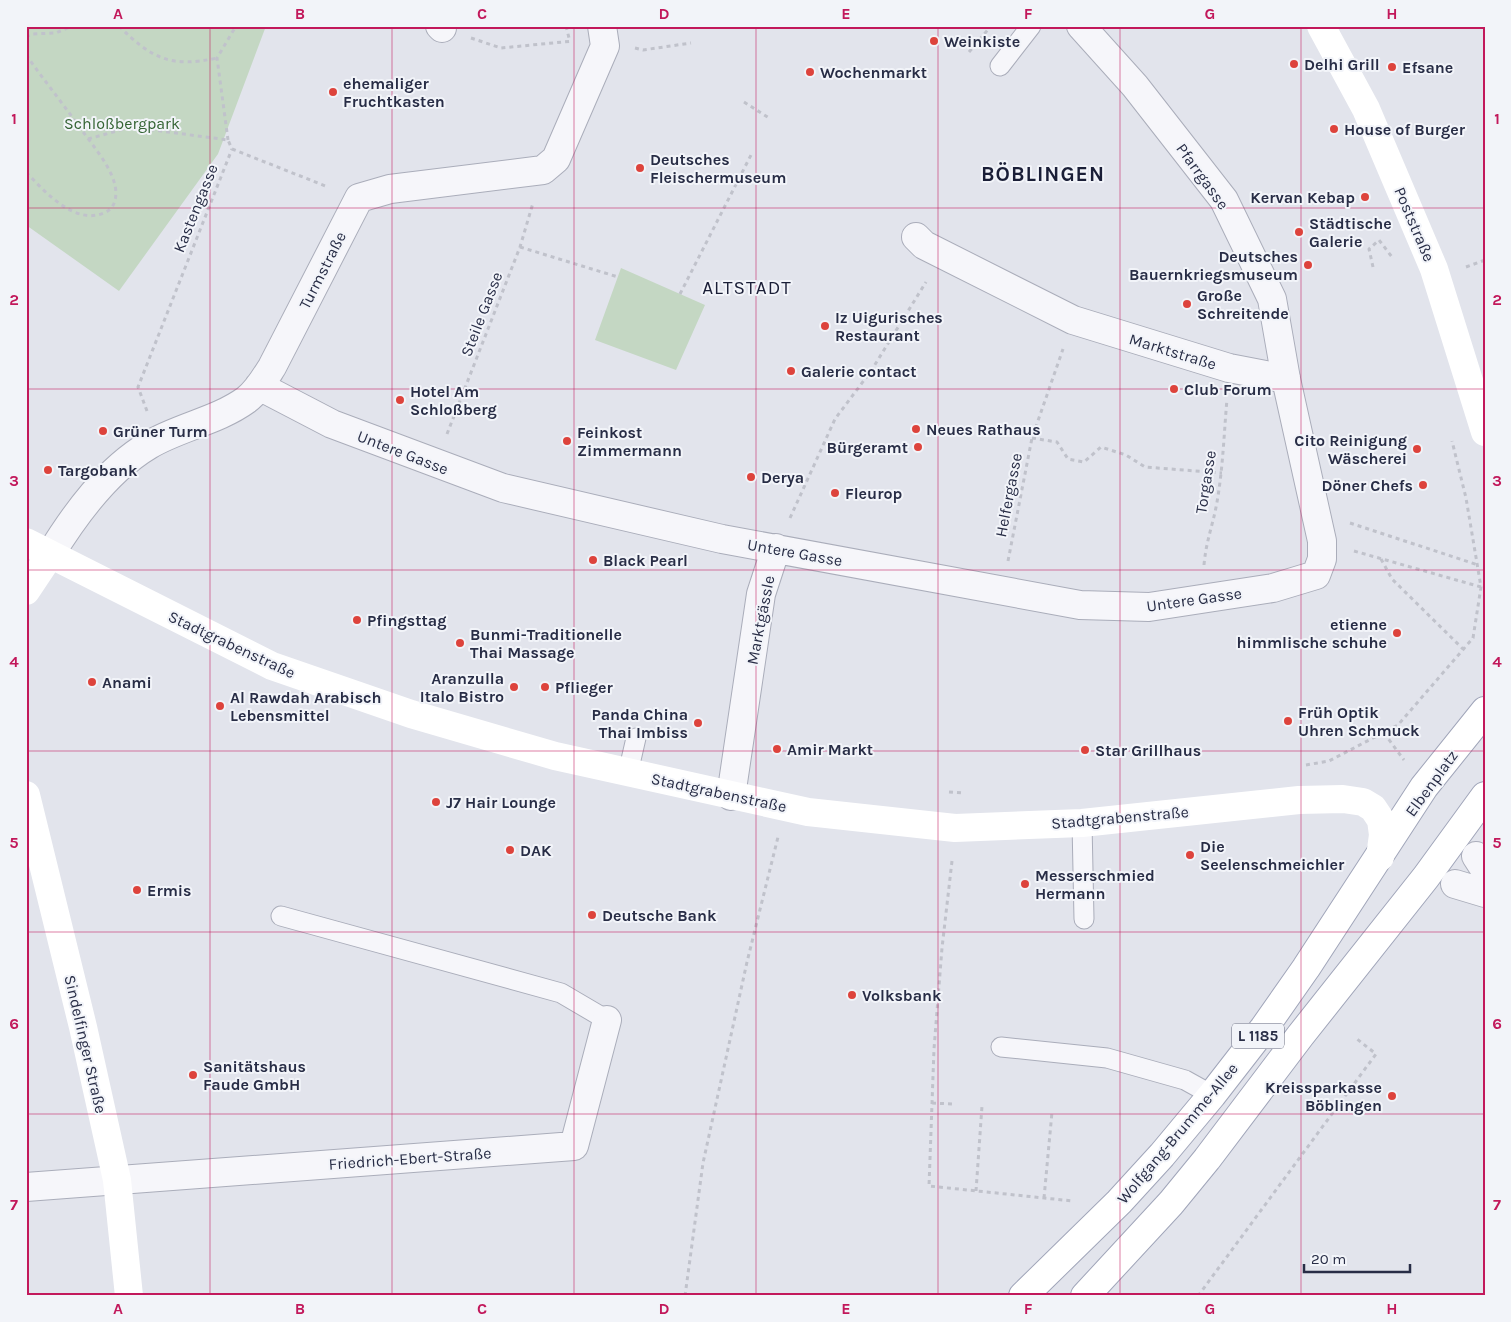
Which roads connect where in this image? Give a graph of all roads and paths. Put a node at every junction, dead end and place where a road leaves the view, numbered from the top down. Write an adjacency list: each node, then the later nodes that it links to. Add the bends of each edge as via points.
1 (72, 26): 11 (path, via 56,33)
2 (120, 26): 18 (path, via 160,58 193,64)
3 (236, 26): 18 (path)
4 (566, 26): 9 (path, via 570,41 502,48)
5 (991, 26): 16 (path)
6 (1031, 26): 19 (lane)
7 (1081, 26): 35 (street, Pfarrgasse, via 1135,86 1224,200 1272,299)
8 (1321, 26): 39 (main road, Poststraße, via 1366,109 1434,269)
9 (441, 27)
10 (26, 31): 11 (path)
11 (32, 34): 13 (path)
12 (604, 36): 26 (street)
13 (26, 37)
14 (691, 43): 15 (path)
15 (642, 50)
16 (969, 52)
17 (26, 55): 22 (path)
18 (217, 58): 23 (path)
19 (1000, 66)
20 (744, 102): 21 (path)
21 (769, 118)
22 (88, 140): 23 (path, via 131,127); 27 (path, via 115,186 112,209 92,215 80,214 57,202)
23 (228, 140): 24 (path)
24 (232, 149): 28 (path, Kastengasse); 37 (path, Kastengasse, via 138,387)
25 (751, 155): 32 (path)
26 (549, 165): 28 (street, via 390,189); 30 (path, Steile Gasse)
27 (26, 172)
28 (359, 198): 36 (street, Turmstraße, via 272,367)
29 (920, 241): 33 (street, Marktstraße); 46 (path, via 926,283 871,371 835,419)
30 (520, 247): 31 (path); 41 (path, Steile Gasse)
31 (618, 277)
32 (680, 294)
33 (1073, 320): 34 (street, Marktstraße); 40 (path, Helfergasse)
34 (1229, 368): 35 (street, Marktstraße); 42 (path, Torgasse)
35 (1286, 379): 44 (street)
36 (259, 386): 41 (street, Untere Gasse, via 332,424); 47 (street, Turmstraße, via 247,400 162,438 127,460 66,528)
37 (143, 404)
38 (1449, 431): 49 (path)
39 (1485, 432)
40 (1032, 438): 42 (path, via 1057,442 1068,459 1084,462 1101,448 1126,456 1145,467); 54 (path, Helfergasse)
41 (435, 464): 46 (street, Untere Gasse, via 503,488 722,539)
42 (1222, 473): 55 (path, Torgasse, via 1206,543)
43 (1344, 521): 49 (path)
44 (1322, 541): 48 (path); 55 (street, Untere Gasse, via 1322,559 1316,575 1273,588)
45 (26, 542): 47 (main road)
46 (776, 548): 54 (street, Untere Gasse); 64 (street, Marktgässle, via 761,594)
47 (50, 555): 53 (main road); 60 (main road, Stadtgrabenstraße, via 272,666 411,714 555,756)
48 (1381, 559): 52 (path); 56 (path, via 1392,579)
49 (1478, 565): 51 (path)
50 (1485, 573): 51 (path)
51 (1480, 575): 52 (path)
52 (1482, 588): 56 (path, via 1473,638)
53 (26, 591)
54 (1002, 591): 55 (street, Untere Gasse, via 1080,606 1148,607)
55 (1201, 599)
56 (1463, 648): 59 (path, via 1398,725 1329,760)
57 (1485, 711): 68 (main road, Elbenplatz / L 1185, via 1424,787)
58 (636, 738): 60 (lane)
59 (1302, 766)
60 (628, 773): 64 (main road, Stadtgrabenstraße)
61 (945, 792): 62 (path)
62 (965, 793)
63 (26, 795): 82 (main road, Sindelfinger Straße)
64 (731, 796): 66 (main road, Stadtgrabenstraße)
65 (1485, 796): 90 (main road, L 1185, via 1208,1159)
66 (808, 812): 67 (main road, Stadtgrabenstraße, via 954,828); 88 (path, via 778,837 703,1162)
67 (1082, 823): 68 (main road, Stadtgrabenstraße, via 1299,800 1343,799 1363,802 1373,808 1383,835); 73 (lane)
68 (1380, 857): 77 (main road, Wolfgang-Brumme-Allee / L 1185, via 1264,1028)
69 (950, 884): 78 (path, via 942,948)
70 (1455, 884): 71 (street)
71 (1485, 893)
72 (281, 916): 74 (lane, via 561,993)
73 (1084, 919)
74 (607, 1020): 82 (street, Friedrich-Ebert-Straße, via 574,1146)
75 (1357, 1039): 91 (path, via 1376,1054)
76 (1001, 1047): 77 (lane, via 1107,1058 1185,1080)
77 (1212, 1095): 89 (main road, Wolfgang-Brumme-Allee / L 1185, via 1119,1202)
78 (932, 1103): 79 (path); 84 (path, via 928,1186)
79 (952, 1104)
80 (982, 1106): 84 (path)
81 (1052, 1112): 85 (path)
82 (117, 1180): 83 (street); 87 (main road, Sindelfinger Straße)
83 (26, 1187)
84 (976, 1191): 85 (path)
85 (1044, 1198): 86 (path)
86 (1082, 1202)
87 (130, 1296)
88 (685, 1296)
89 (1023, 1296)
90 (1085, 1296)
91 (1198, 1296)

